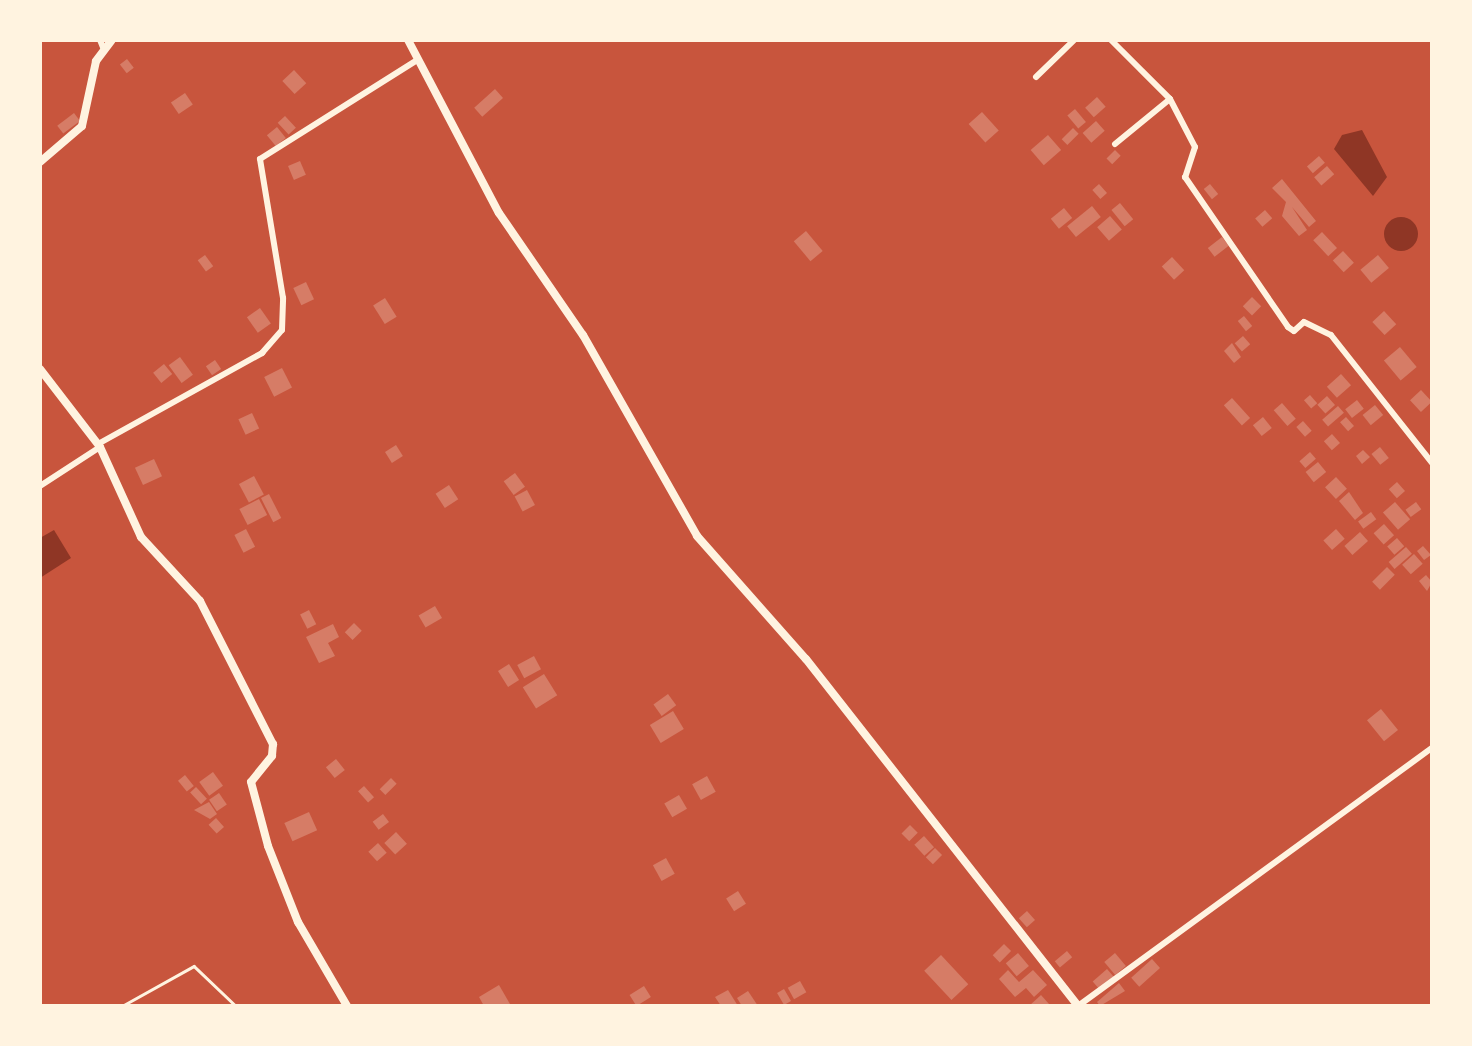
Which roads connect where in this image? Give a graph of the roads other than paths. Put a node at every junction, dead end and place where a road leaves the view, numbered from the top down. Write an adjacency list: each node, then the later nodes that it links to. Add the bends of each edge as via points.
1 (100, 40): 6 (street)
2 (112, 40): 6 (street)
3 (408, 40): 7 (street)
4 (1074, 40): 8 (street)
5 (1111, 40): 9 (street)
6 (104, 50): 11 (street, via 82,126)
7 (418, 60): 13 (street, via 260,159 283,298 282,330 262,353); 18 (street, via 499,213 584,335 696,536 806,660)
8 (1036, 77)
9 (1170, 99): 10 (street); 14 (street, via 1195,148 1185,177 1288,327 1294,331 1304,322 1331,334)
10 (1115, 144)
11 (40, 162)
12 (40, 369): 13 (street)
13 (99, 445): 15 (street); 17 (street, via 141,537 200,600 273,744 272,756 251,782 268,846 298,922)
14 (1432, 463)
15 (40, 486)
16 (1432, 748): 18 (street)
17 (347, 1006)
18 (1078, 1006)

